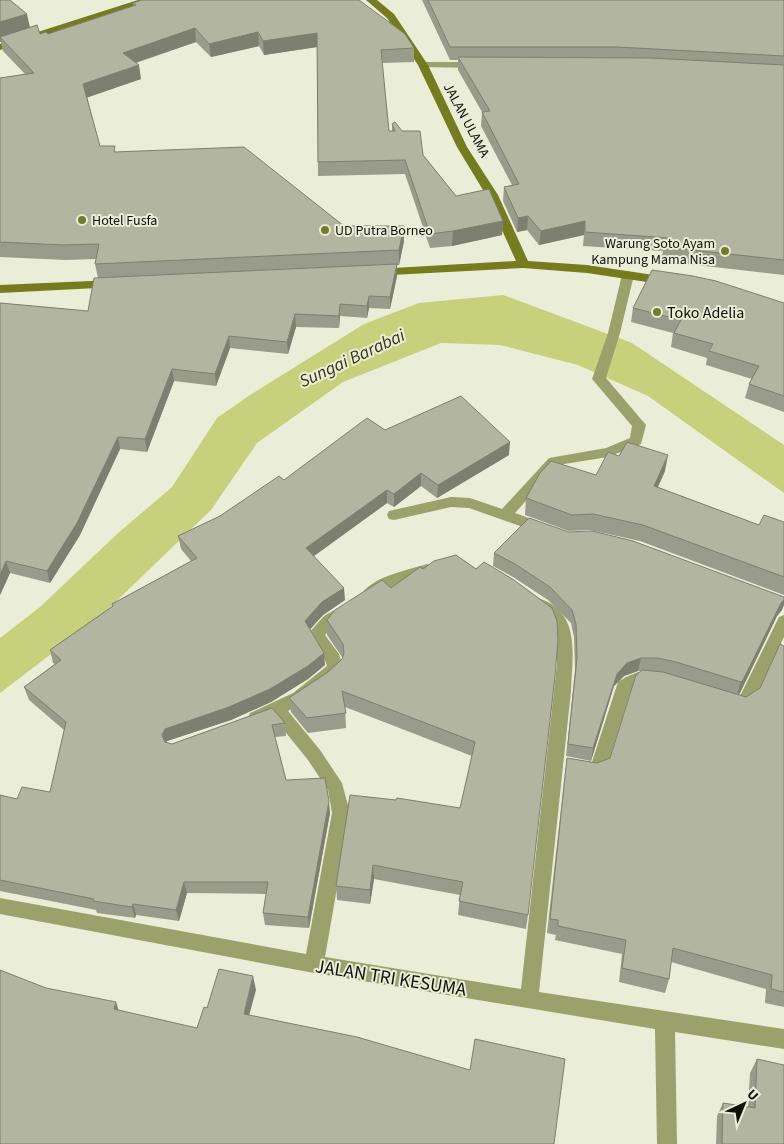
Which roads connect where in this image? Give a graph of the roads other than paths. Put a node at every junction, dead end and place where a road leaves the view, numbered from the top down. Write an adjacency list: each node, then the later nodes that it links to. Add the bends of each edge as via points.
1 (148, 0): 3 (street)
2 (371, 0): 5 (street, JALAN ULAMA, via 392,16)
3 (0, 47)
4 (489, 65): 5 (street)
5 (423, 66): 6 (street, JALAN ULAMA, via 462,147 492,195)
6 (523, 264): 7 (street); 8 (street)
7 (367, 273)
8 (628, 275): 10 (street); 13 (street, via 599,378 639,425 636,441 608,452 554,462)
9 (130, 283): 11 (street)
10 (682, 283)
11 (0, 289)
12 (394, 514): 13 (street, via 451,502 470,503)
13 (504, 516): 14 (street)
14 (559, 535)
15 (446, 564): 20 (street, via 392,580 329,620 316,634 333,658 335,668)
16 (527, 596): 22 (street, via 561,624 563,691)
17 (784, 621): 19 (street, via 747,698 740,704)
18 (667, 682): 22 (street, via 638,678 630,680 624,687 599,768 594,770)
19 (718, 700)
20 (278, 710): 21 (street); 24 (street, via 336,788 341,813)
21 (240, 724)
22 (555, 763): 25 (street)
23 (0, 906): 24 (street, JALAN TRI KESUMA)
24 (314, 964): 25 (street, JALAN TRI KESUMA)
25 (530, 1000): 26 (street, JALAN TRI KESUMA)
26 (665, 1022): 27 (street, JALAN TRI KESUMA); 28 (street)
27 (784, 1039)
28 (667, 1144)

